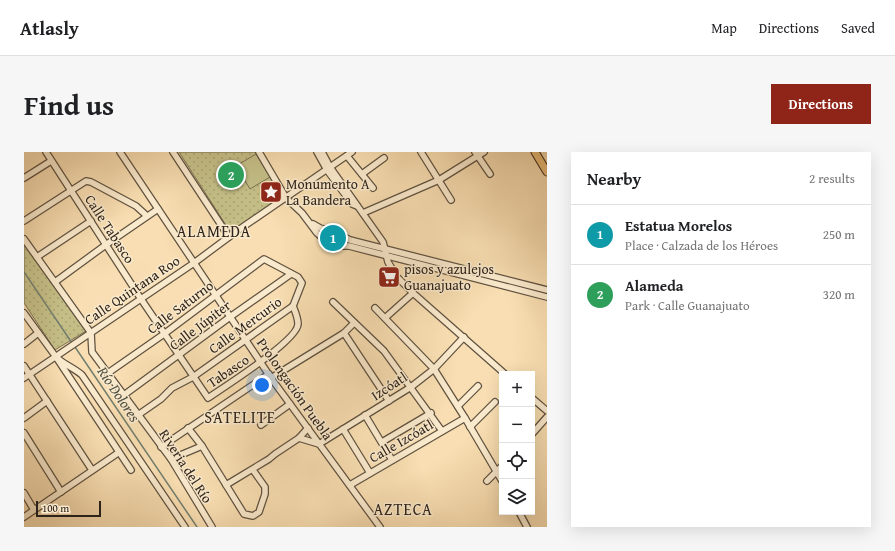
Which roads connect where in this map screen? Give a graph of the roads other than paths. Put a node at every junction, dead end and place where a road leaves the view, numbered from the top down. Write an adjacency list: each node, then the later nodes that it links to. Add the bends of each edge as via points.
1 (46, 152): 14 (street, Calle Tabasco)
2 (128, 152): 10 (street)
3 (173, 152): 33 (street)
4 (259, 152): 23 (street)
5 (318, 152): 15 (street)
6 (322, 152): 15 (street)
7 (421, 152): 20 (street)
8 (484, 152): 12 (street)
9 (535, 152): 16 (main road)
10 (121, 154): 25 (street, Prolongación Puebla)
11 (349, 154): 15 (street, Calle Quintana Roo); 17 (street)
12 (476, 154): 18 (street); 20 (street)
13 (384, 158): 17 (street)
14 (51, 161): 19 (street); 22 (street, Calle Tabasco)
15 (329, 169): 23 (street, Calle Quintana Roo); 26 (street, via 352,204)
16 (547, 172)
17 (362, 174): 21 (street)
18 (490, 174)
19 (24, 178)
20 (439, 180): 24 (street); 26 (street)
21 (373, 188)
22 (70, 190): 27 (street, via 86,181 136,206); 28 (street); 29 (street, Calle Tabasco)
23 (286, 198): 30 (street); 33 (street, Calle Quintana Roo)
24 (451, 200)
25 (158, 209): 27 (street); 40 (street, Prolongación Puebla)
26 (363, 214): 38 (street, via 383,242)
27 (147, 216): 36 (street)
28 (24, 221)
29 (91, 221): 36 (street, Calle Tabasco); 39 (street)
30 (311, 223): 31 (street); 35 (street)
31 (332, 232): 32 (street); 35 (street, via 325,237)
32 (339, 235): 37 (street, via 340,239); 38 (street)
33 (229, 237): 40 (street, Calle Quintana Roo)
34 (24, 239): 39 (street)
35 (326, 241): 37 (street)
36 (107, 244): 42 (street); 47 (street, Calle Tabasco)
37 (334, 246): 38 (street)
38 (385, 252): 43 (street); 44 (street, via 392,270); 46 (street)
39 (37, 257): 42 (street)
40 (194, 263): 45 (street, Prolongación Puebla); 47 (street, Calle Quintana Roo)
41 (291, 274): 45 (street, Calle Saturno, via 264,259); 49 (street, Calle Mercurio, via 298,277 302,284); 52 (street, Calle Júpiter)
42 (55, 282): 56 (street)
43 (547, 290)
44 (413, 293): 53 (street); 59 (street)
45 (216, 295): 52 (street, Prolongación Puebla); 58 (street, Calle Saturno)
46 (547, 297)
47 (141, 299): 56 (street, Calle Quintana Roo); 58 (street, Calle Tabasco)
48 (333, 302): 54 (street)
49 (293, 306): 60 (street, Calle Mercurio); 64 (street, Tabasco, via 298,324 295,331)
50 (375, 308): 53 (street)
51 (25, 316): 55 (street)
52 (230, 317): 60 (street, Prolongación Puebla); 62 (street, Calle Júpiter)
53 (385, 318): 66 (street)
54 (354, 323): 57 (street); 74 (street, via 384,350)
55 (38, 333): 61 (street); 63 (street)
56 (91, 333): 63 (street, Calle Quintana Roo); 69 (street, Riveria del Río, via 92,352)
57 (344, 333): 70 (street); 78 (street)
58 (164, 334): 62 (street, Calle Tabasco); 69 (street, Calle Saturno)
59 (464, 337): 66 (street, Izcóatl); 67 (street)
60 (245, 340): 64 (street, Prolongación Puebla); 71 (street, Calle Mercurio)
61 (24, 344)
62 (179, 356): 71 (street, Calle Tabasco); 75 (street, Calle Júpiter)
63 (56, 357): 68 (street, Calle Quintana Roo); 103 (street); 120 (street, via 82,375)
64 (261, 363): 70 (street, Prolongación Puebla); 76 (street, Tabasco)
65 (24, 366): 68 (street)
66 (434, 369): 74 (street, Izcóatl); 82 (street)
67 (502, 371)
68 (30, 374): 72 (street, Calle Quintana Roo); 77 (street)
69 (108, 374): 75 (street, Riveria del Río)
70 (270, 376): 81 (street, Prolongación Puebla); 92 (street)
71 (192, 377): 76 (street, Calle Tabasco); 85 (street, Calle Mercurio, via 172,388)
72 (24, 378)
73 (478, 386): 82 (street)
74 (412, 387): 78 (street, Izcóatl); 84 (street)
75 (124, 395): 85 (street, Riveria del Río)
76 (208, 398)
77 (47, 401): 87 (street); 106 (street)
78 (389, 401): 86 (street, Izcóatl)
79 (535, 401): 83 (street)
80 (495, 402): 91 (street)
81 (290, 404): 90 (street); 93 (street, Prolongación Puebla)
82 (458, 406): 88 (street)
83 (547, 411)
84 (431, 413): 95 (street); 99 (street)
85 (138, 415): 102 (street, Riveria del Río)
86 (365, 415): 94 (street, Izcóatl); 99 (street)
87 (24, 418)
88 (465, 418): 91 (street); 95 (street, Calle Izcóatl)
89 (547, 418): 96 (street)
90 (261, 424)
91 (470, 427): 109 (street)
92 (188, 428): 101 (street); 102 (street)
93 (308, 428): 98 (street); 100 (street, Prolongación Puebla)
94 (343, 429): 100 (street, Izcóatl); 110 (street)
95 (442, 431): 105 (street, Calle Izcóatl)
96 (535, 431)
97 (24, 433): 115 (street)
98 (299, 438): 100 (street); 108 (street)
99 (382, 442): 105 (street)
100 (319, 444): 114 (street, Prolongación Puebla)
101 (202, 446): 104 (street); 113 (street)
102 (161, 447): 104 (street, Riveria del Río)
103 (118, 452): 106 (street); 107 (street)
104 (171, 459): 121 (street, Riveria del Río)
105 (392, 460): 110 (street, Calle Izcóatl)
106 (92, 470): 115 (street)
107 (131, 470)
108 (252, 470): 113 (street); 113 (street, via 264,487 265,494 259,512 253,516 244,514)
109 (497, 471): 111 (street); 112 (street)
110 (370, 473): 114 (street, Calle Izcóatl)
111 (501, 479)
112 (487, 481)
113 (226, 485)
114 (350, 485): 122 (street, Prolongación Puebla)
115 (61, 492): 117 (street)
116 (24, 494): 117 (street)
117 (34, 510): 119 (street)
118 (521, 515): 123 (street)
119 (24, 517)
120 (185, 527)
121 (212, 527)
122 (380, 527)
123 (527, 527)

